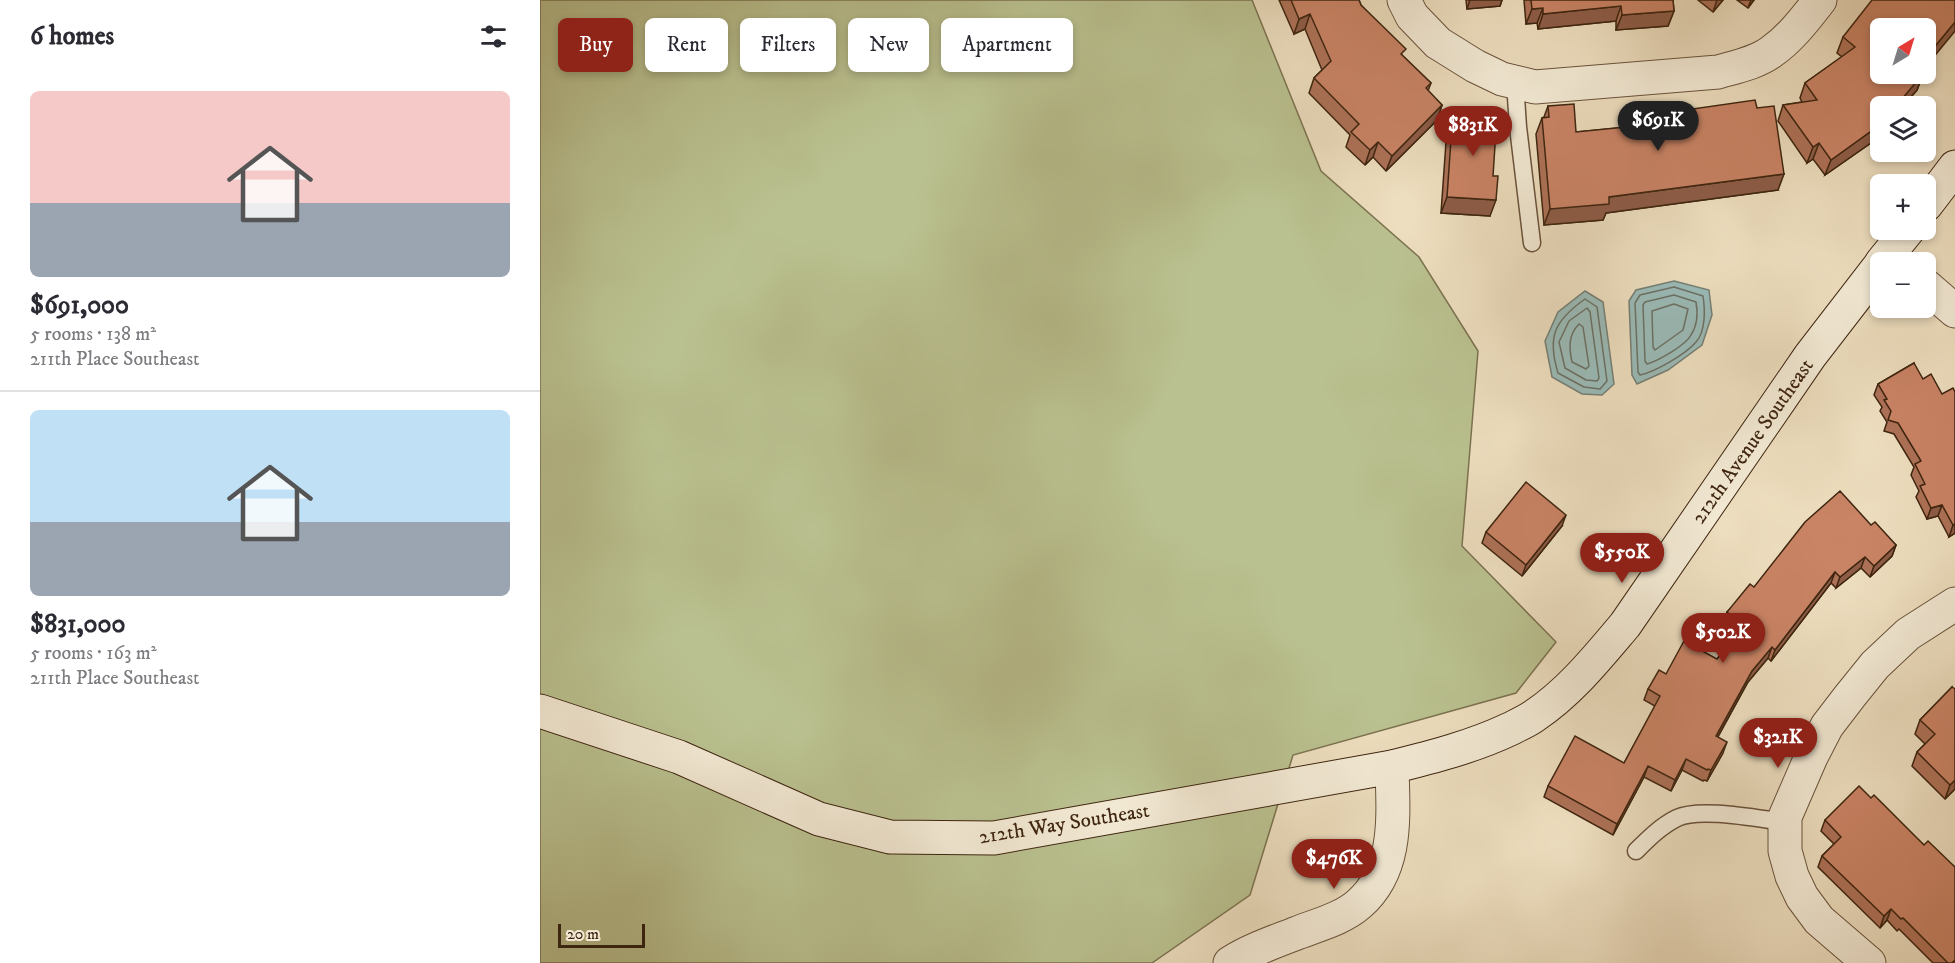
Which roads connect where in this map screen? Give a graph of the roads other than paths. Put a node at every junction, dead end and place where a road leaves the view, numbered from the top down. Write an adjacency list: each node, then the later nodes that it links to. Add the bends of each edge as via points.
1 (1404, 0): 3 (street, via 1412,16 1438,43 1502,80)
2 (1820, 0): 3 (street, via 1795,32 1770,53 1718,72 1535,87)
3 (1515, 82): 6 (lane)
4 (1955, 167): 5 (street)
5 (1936, 193)
6 (1532, 243)
7 (1870, 282): 12 (street, 212th Avenue Southeast, via 1810,356 1625,625 1585,672 1533,718 1449,753)
8 (1936, 295): 9 (street)
9 (1955, 311)
10 (1955, 604): 13 (street, via 1908,634 1850,696 1827,726 1811,757)
11 (540, 711): 12 (street, 212th Way Southeast, via 679,757 819,819 890,837 994,838)
12 (1392, 767): 15 (street, via 1394,814 1386,865 1359,904)
13 (1785, 822): 14 (lane, via 1704,814 1679,817); 18 (street, via 1785,852 1802,897 1819,920)
14 (1636, 851)
15 (1302, 931): 16 (street, via 1247,952); 17 (street)
16 (1230, 963)
17 (1295, 963)
18 (1869, 963)

